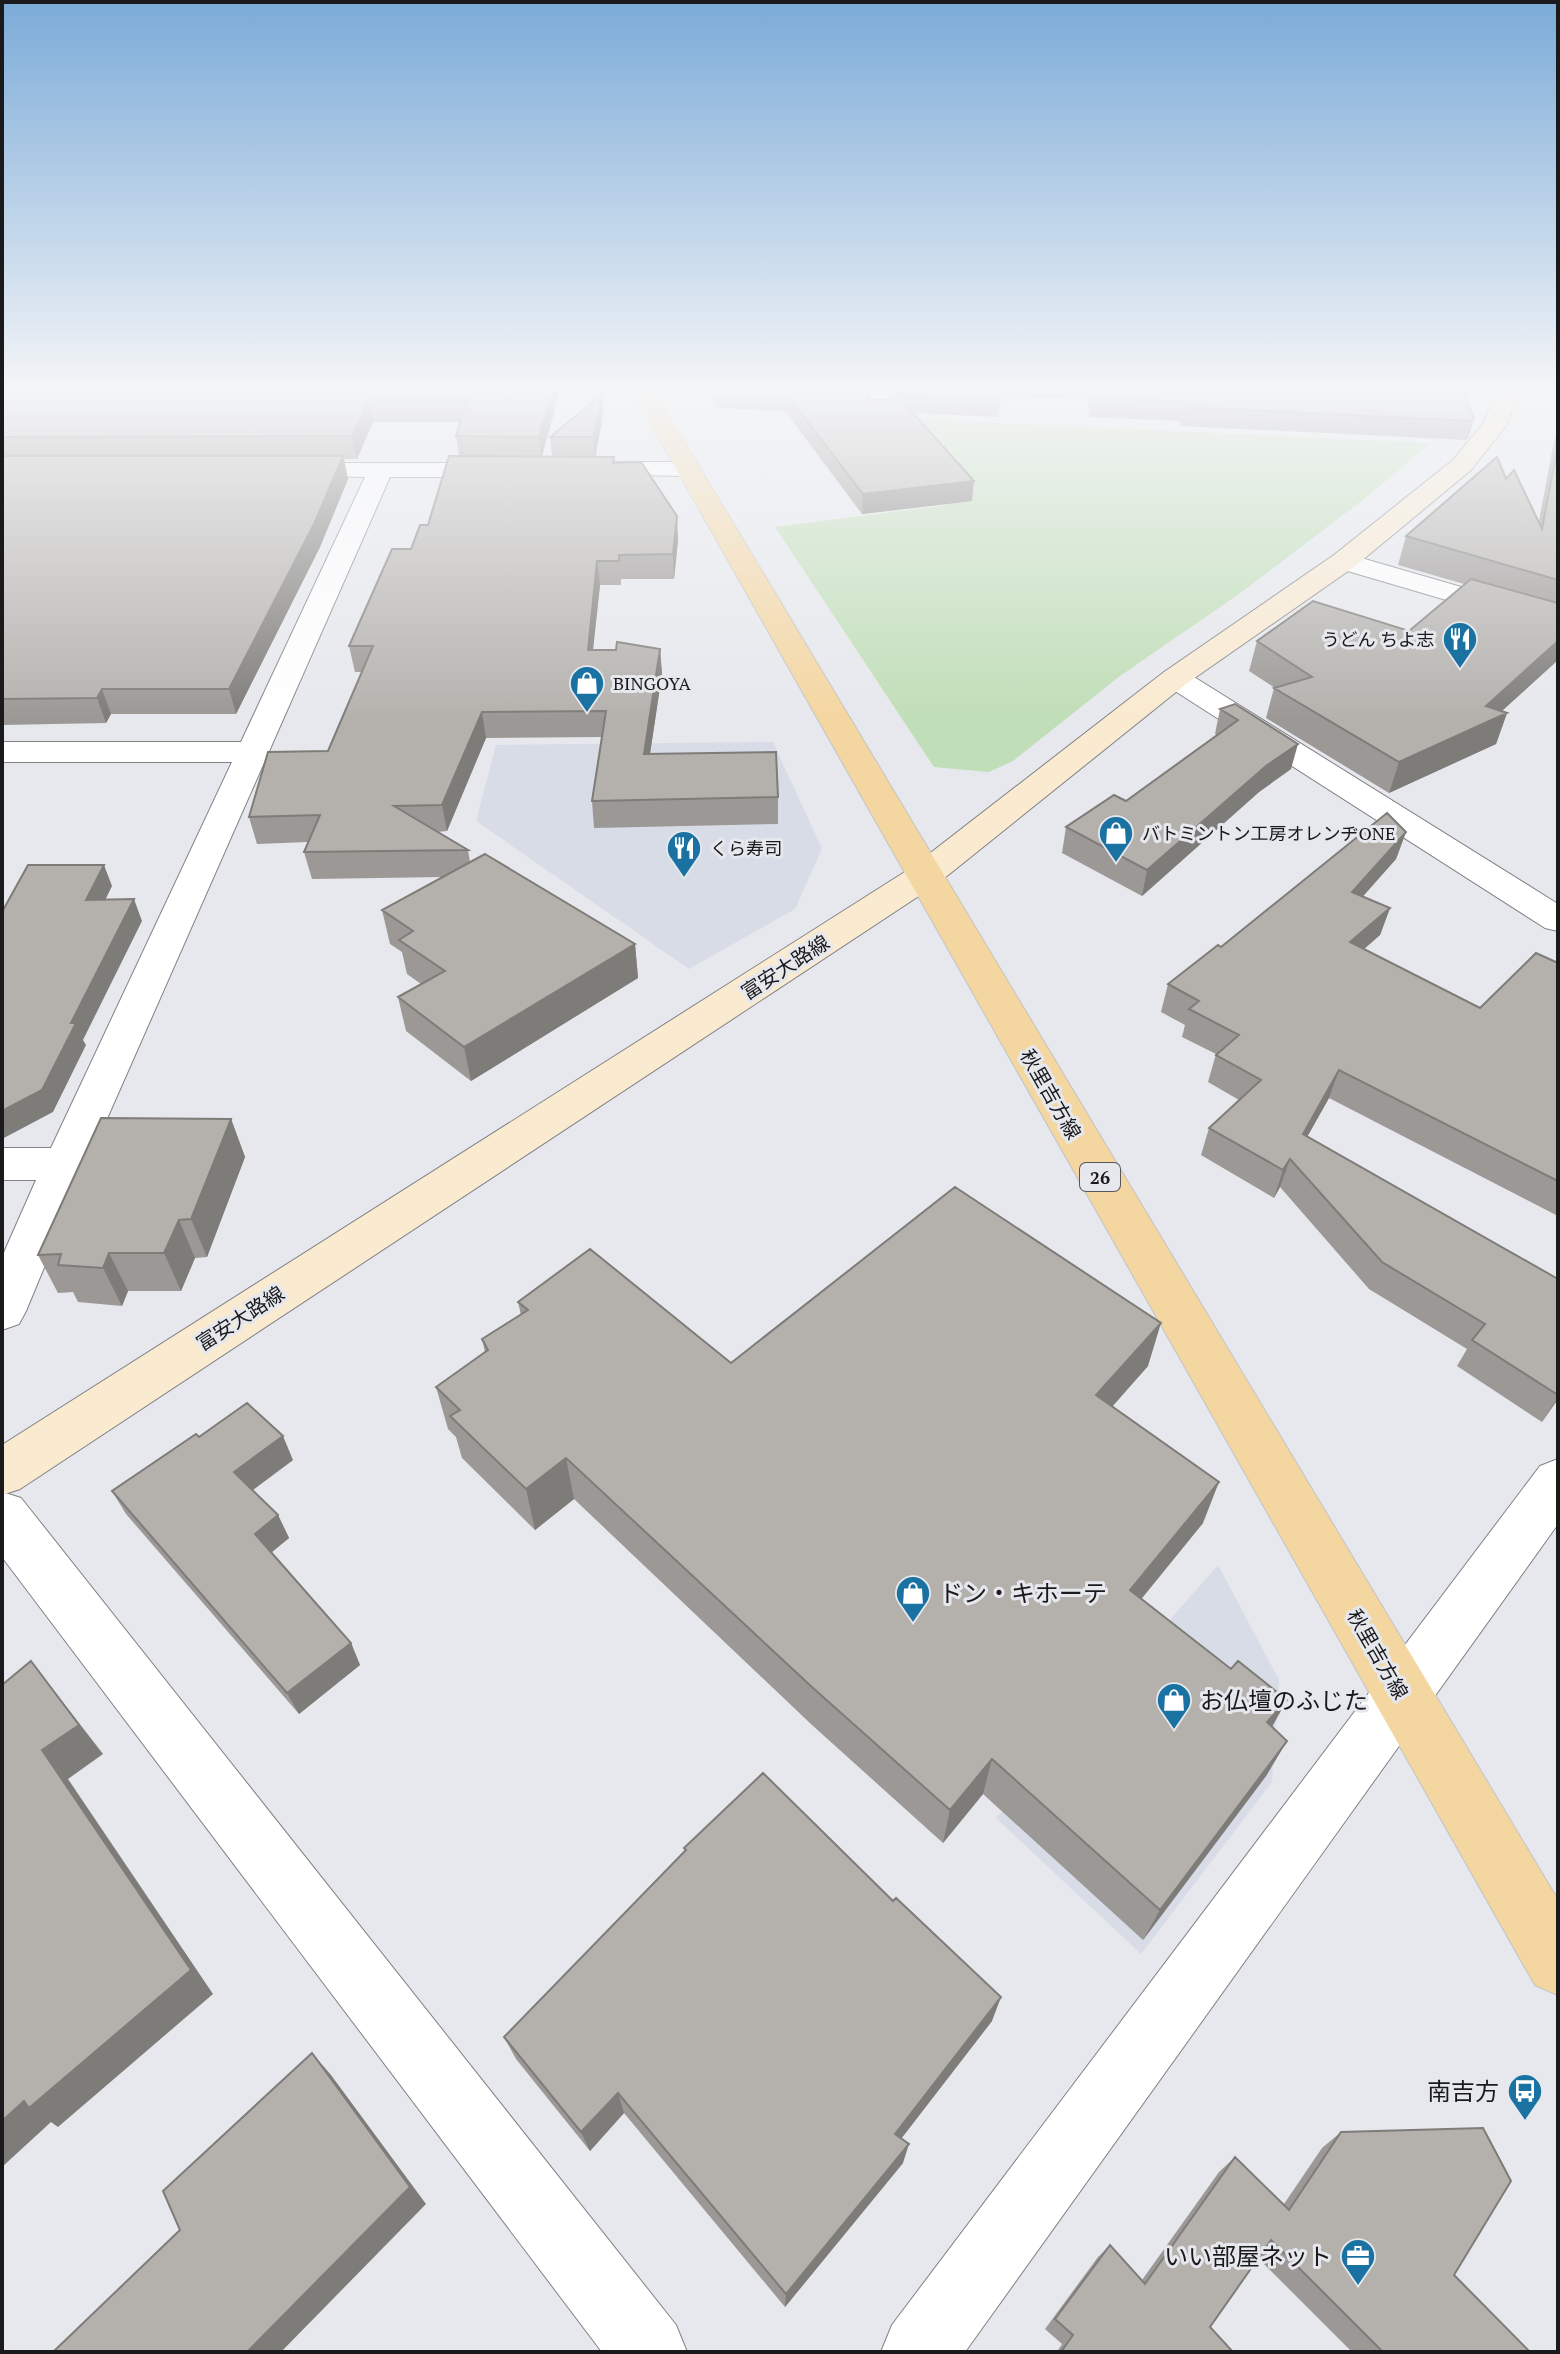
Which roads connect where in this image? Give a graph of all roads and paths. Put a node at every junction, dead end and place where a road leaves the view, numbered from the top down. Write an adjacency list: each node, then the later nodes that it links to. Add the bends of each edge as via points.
1 (367, 501): 8 (street)
2 (705, 501): 9 (main road, 秋里吉方線 / 26)
3 (1418, 501): 4 (street, 富安大路線)
4 (1344, 561): 5 (street); 6 (street, 富安大路線)
5 (1558, 624)
6 (1175, 678): 9 (street, 富安大路線); 10 (street)
7 (2, 752): 8 (street)
8 (251, 752): 12 (street)
9 (924, 876): 14 (street, 富安大路線); 17 (main road, 秋里吉方線 / 26)
10 (1558, 920)
11 (2, 1164): 12 (street)
12 (65, 1164): 13 (street)
13 (2, 1311)
14 (2, 1473)
15 (1558, 1482): 17 (street)
16 (2, 1515): 19 (street)
17 (1402, 1695): 18 (main road, 秋里吉方線 / 26); 20 (street)
18 (1558, 1962)
19 (649, 2352)
20 (919, 2352)

